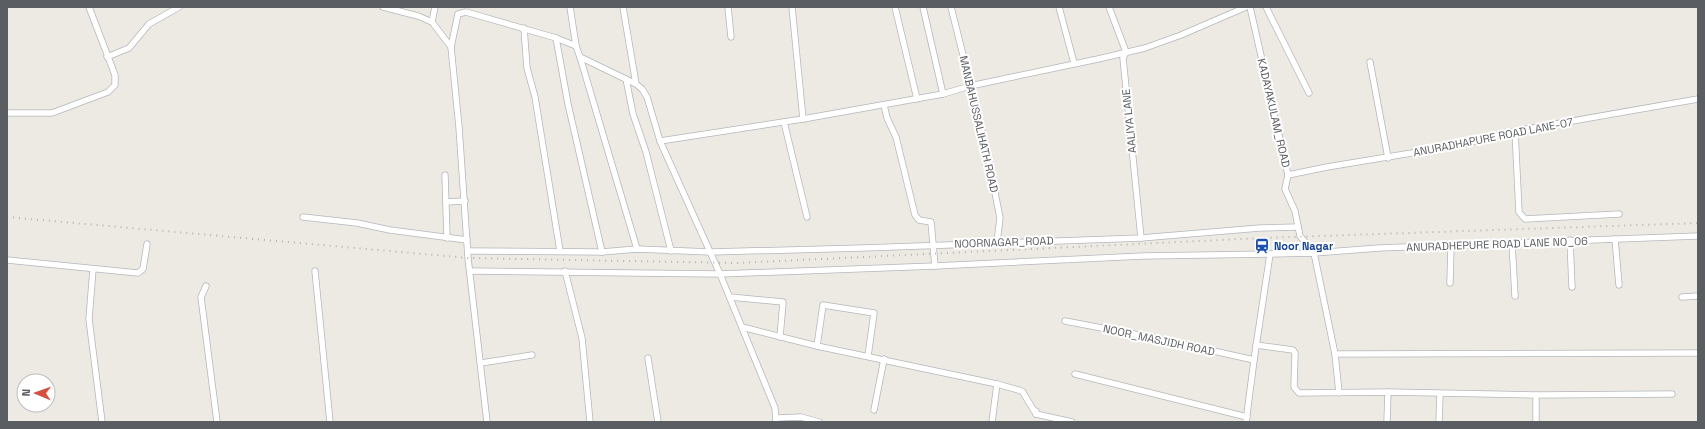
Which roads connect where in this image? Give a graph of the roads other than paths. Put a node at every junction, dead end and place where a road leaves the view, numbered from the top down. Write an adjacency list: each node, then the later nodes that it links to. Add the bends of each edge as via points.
1 (89, 7): 24 (street)
2 (179, 7): 24 (street, via 149,24 129,48)
3 (383, 7): 17 (street)
4 (435, 7): 17 (street)
5 (570, 7): 21 (street)
6 (623, 7): 29 (street)
7 (728, 7): 19 (street)
8 (792, 7): 37 (street)
9 (896, 7): 33 (street)
10 (923, 7): 32 (street)
11 (951, 7): 30 (street, MANBAHUSSALIHATH ROAD)
12 (1059, 7): 27 (street)
13 (1109, 7): 23 (street, AALIYA LANE)
14 (1246, 7): 23 (street, via 1181,35)
15 (1250, 7): 43 (street, KADAYAKULAM_ROAD)
16 (1266, 7): 31 (street)
17 (432, 22): 22 (street)
18 (524, 28): 20 (street); 22 (street, via 466,12 458,14); 64 (street, via 527,68 536,97)
19 (731, 37)
20 (556, 38): 21 (street); 65 (street, via 568,104)
21 (576, 46): 25 (street)
22 (451, 47): 44 (street)
23 (1126, 52): 27 (street); 52 (street, AALIYA LANE, via 1123,58)
24 (107, 57): 36 (street, via 115,85 108,92 52,113)
25 (580, 57): 28 (street); 61 (street)
26 (1370, 62): 41 (street)
27 (1074, 63): 30 (street)
28 (626, 79): 29 (street); 62 (street)
29 (636, 84): 40 (street, via 647,97)
30 (970, 86): 32 (street); 56 (street, MANBAHUSSALIHATH ROAD, via 986,147 1000,218)
31 (1309, 93)
32 (943, 94): 33 (street)
33 (917, 99): 35 (street)
34 (1698, 99): 39 (street, ANURADHAPURE ROAD LANE-07)
35 (884, 105): 37 (street); 59 (street, via 896,137 915,215 919,220 931,222)
36 (7, 113)
37 (803, 119): 38 (street)
38 (784, 122): 40 (street); 48 (street)
39 (1516, 131): 41 (street, ANURADHAPURE ROAD LANE-07); 46 (street, via 1519,212 1525,218)
40 (660, 141): 66 (street)
41 (1388, 158): 43 (street, ANURADHAPURE ROAD LANE-07)
42 (445, 175): 45 (street)
43 (1288, 175): 49 (street, KADAYAKULAM_ROAD, via 1285,189 1295,212)
44 (465, 201): 45 (street); 54 (street)
45 (446, 202): 51 (street)
46 (1619, 214)
47 (303, 217): 51 (street)
48 (807, 217)
49 (1298, 227): 52 (street, NOORNAGAR_ROAD); 67 (street, KADAYAKULAM_ROAD, via 1303,239)
50 (1698, 236): 53 (street, ANURADHEPURE ROAD LANE NO_06)
51 (447, 238): 54 (street)
52 (1141, 238): 56 (street, NOORNAGAR_ROAD)
53 (1615, 239): 55 (street, ANURADHEPURE ROAD LANE NO_06); 77 (street)
54 (467, 240): 63 (street)
55 (1570, 240): 57 (street, ANURADHEPURE ROAD LANE NO_06); 79 (street)
56 (998, 242): 59 (street, NOORNAGAR_ROAD)
57 (1512, 243): 60 (street, ANURADHEPURE ROAD LANE NO_06); 80 (street)
58 (147, 244): 71 (street, via 143,268 138,273)
59 (933, 244): 66 (street, NOORNAGAR_ROAD); 70 (street)
60 (1451, 246): 67 (street, ANURADHEPURE ROAD LANE NO_06); 76 (street)
61 (637, 249): 62 (street, NOORNAGAR_ROAD); 65 (street, NOORNAGAR_ROAD)
62 (671, 250): 66 (street, NOORNAGAR_ROAD)
63 (468, 251): 64 (street, NOORNAGAR_ROAD); 72 (street)
64 (560, 251): 65 (street, NOORNAGAR_ROAD)
65 (602, 252)
66 (710, 252): 75 (street)
67 (1314, 252): 68 (street, ANURADHEPURE ROAD LANE NO_06); 90 (street)
68 (1270, 254): 70 (street, ANURADHEPURE ROAD LANE NO_06, via 1143,256); 87 (street)
69 (7, 260): 71 (street)
70 (935, 266): 75 (street, ANURADHEPURE ROAD LANE NO_06)
71 (93, 269): 107 (street, via 89,326)
72 (470, 271): 73 (street, ANURADHEPURE ROAD LANE NO_06); 96 (street)
73 (565, 271): 75 (street, ANURADHEPURE ROAD LANE NO_06); 111 (street, via 582,338)
74 (315, 272): 109 (street)
75 (720, 274): 82 (street)
76 (1450, 283)
77 (1619, 285)
78 (206, 286): 108 (street, via 201,296)
79 (1572, 287)
80 (1515, 296)
81 (1698, 296): 83 (street)
82 (730, 297): 85 (street); 86 (street, via 783,302)
83 (1682, 297)
84 (1065, 322): 95 (street, NOOR_MASJIDH ROAD, via 1160,339)
85 (742, 327): 86 (street); 105 (street, via 775,408)
86 (780, 337): 88 (street)
87 (1256, 345): 95 (street); 100 (street, via 1293,350 1293,378 1297,392)
88 (817, 346): 92 (street); 92 (street, via 823,305 874,313)
89 (1698, 353): 90 (street)
90 (1335, 354): 100 (street)
91 (532, 355): 96 (street)
92 (868, 356): 94 (street)
93 (648, 358): 112 (street)
94 (884, 359): 98 (street); 104 (street)
95 (1254, 360): 106 (street)
96 (481, 363): 110 (street)
97 (1075, 374): 106 (street)
98 (998, 384): 114 (street); 115 (street, via 1022,391 1036,413)
99 (1388, 392): 100 (street); 101 (street); 116 (street)
100 (1339, 393)
101 (1440, 394): 103 (street); 117 (street)
102 (1672, 394): 103 (street)
103 (1536, 395): 118 (street)
104 (874, 410)
105 (776, 420): 113 (street, via 801,417)
106 (1247, 420)
107 (102, 422)
108 (216, 422)
109 (330, 422)
110 (487, 422)
111 (590, 422)
112 (658, 422)
113 (819, 422)
114 (992, 422)
115 (1072, 422)
116 (1387, 422)
117 (1439, 422)
118 (1536, 422)

